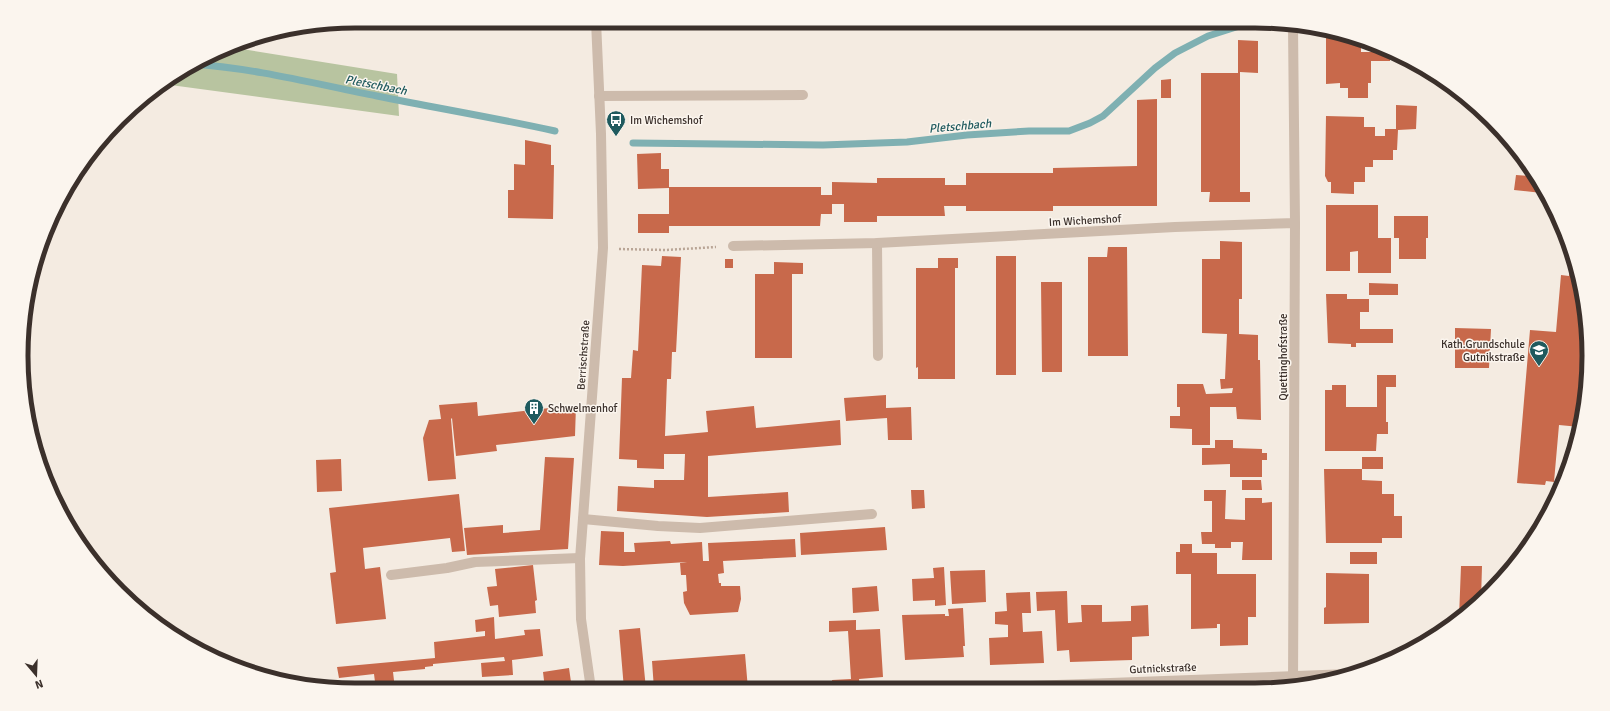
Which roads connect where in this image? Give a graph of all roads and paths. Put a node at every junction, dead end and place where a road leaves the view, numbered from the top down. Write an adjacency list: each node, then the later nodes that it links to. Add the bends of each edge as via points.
1 (596, 28): 4 (street, Berrischstraße)
2 (1293, 31): 5 (street, Quettinghofstraße)
3 (804, 95): 4 (street)
4 (599, 96): 8 (street, Berrischstraße)
5 (1295, 223): 6 (street, Im Wichemshof); 15 (street, Quettinghofstraße)
6 (877, 243): 7 (street, Im Wichemshof); 9 (street)
7 (733, 246): 8 (path, via 666,250)
8 (603, 248): 11 (street, Berrischstraße)
9 (878, 356)
10 (872, 514): 11 (street, via 700,528)
11 (583, 519): 12 (street, Berrischstraße)
12 (580, 558): 13 (street, via 475,562); 17 (street, Berrischstraße, via 582,619)
13 (391, 576)
14 (1329, 674): 15 (street, Gutnickstraße)
15 (1293, 675): 16 (street, Quettinghofstraße); 18 (street, Gutnickstraße)
16 (1293, 680)
17 (590, 683)
18 (1099, 683)

